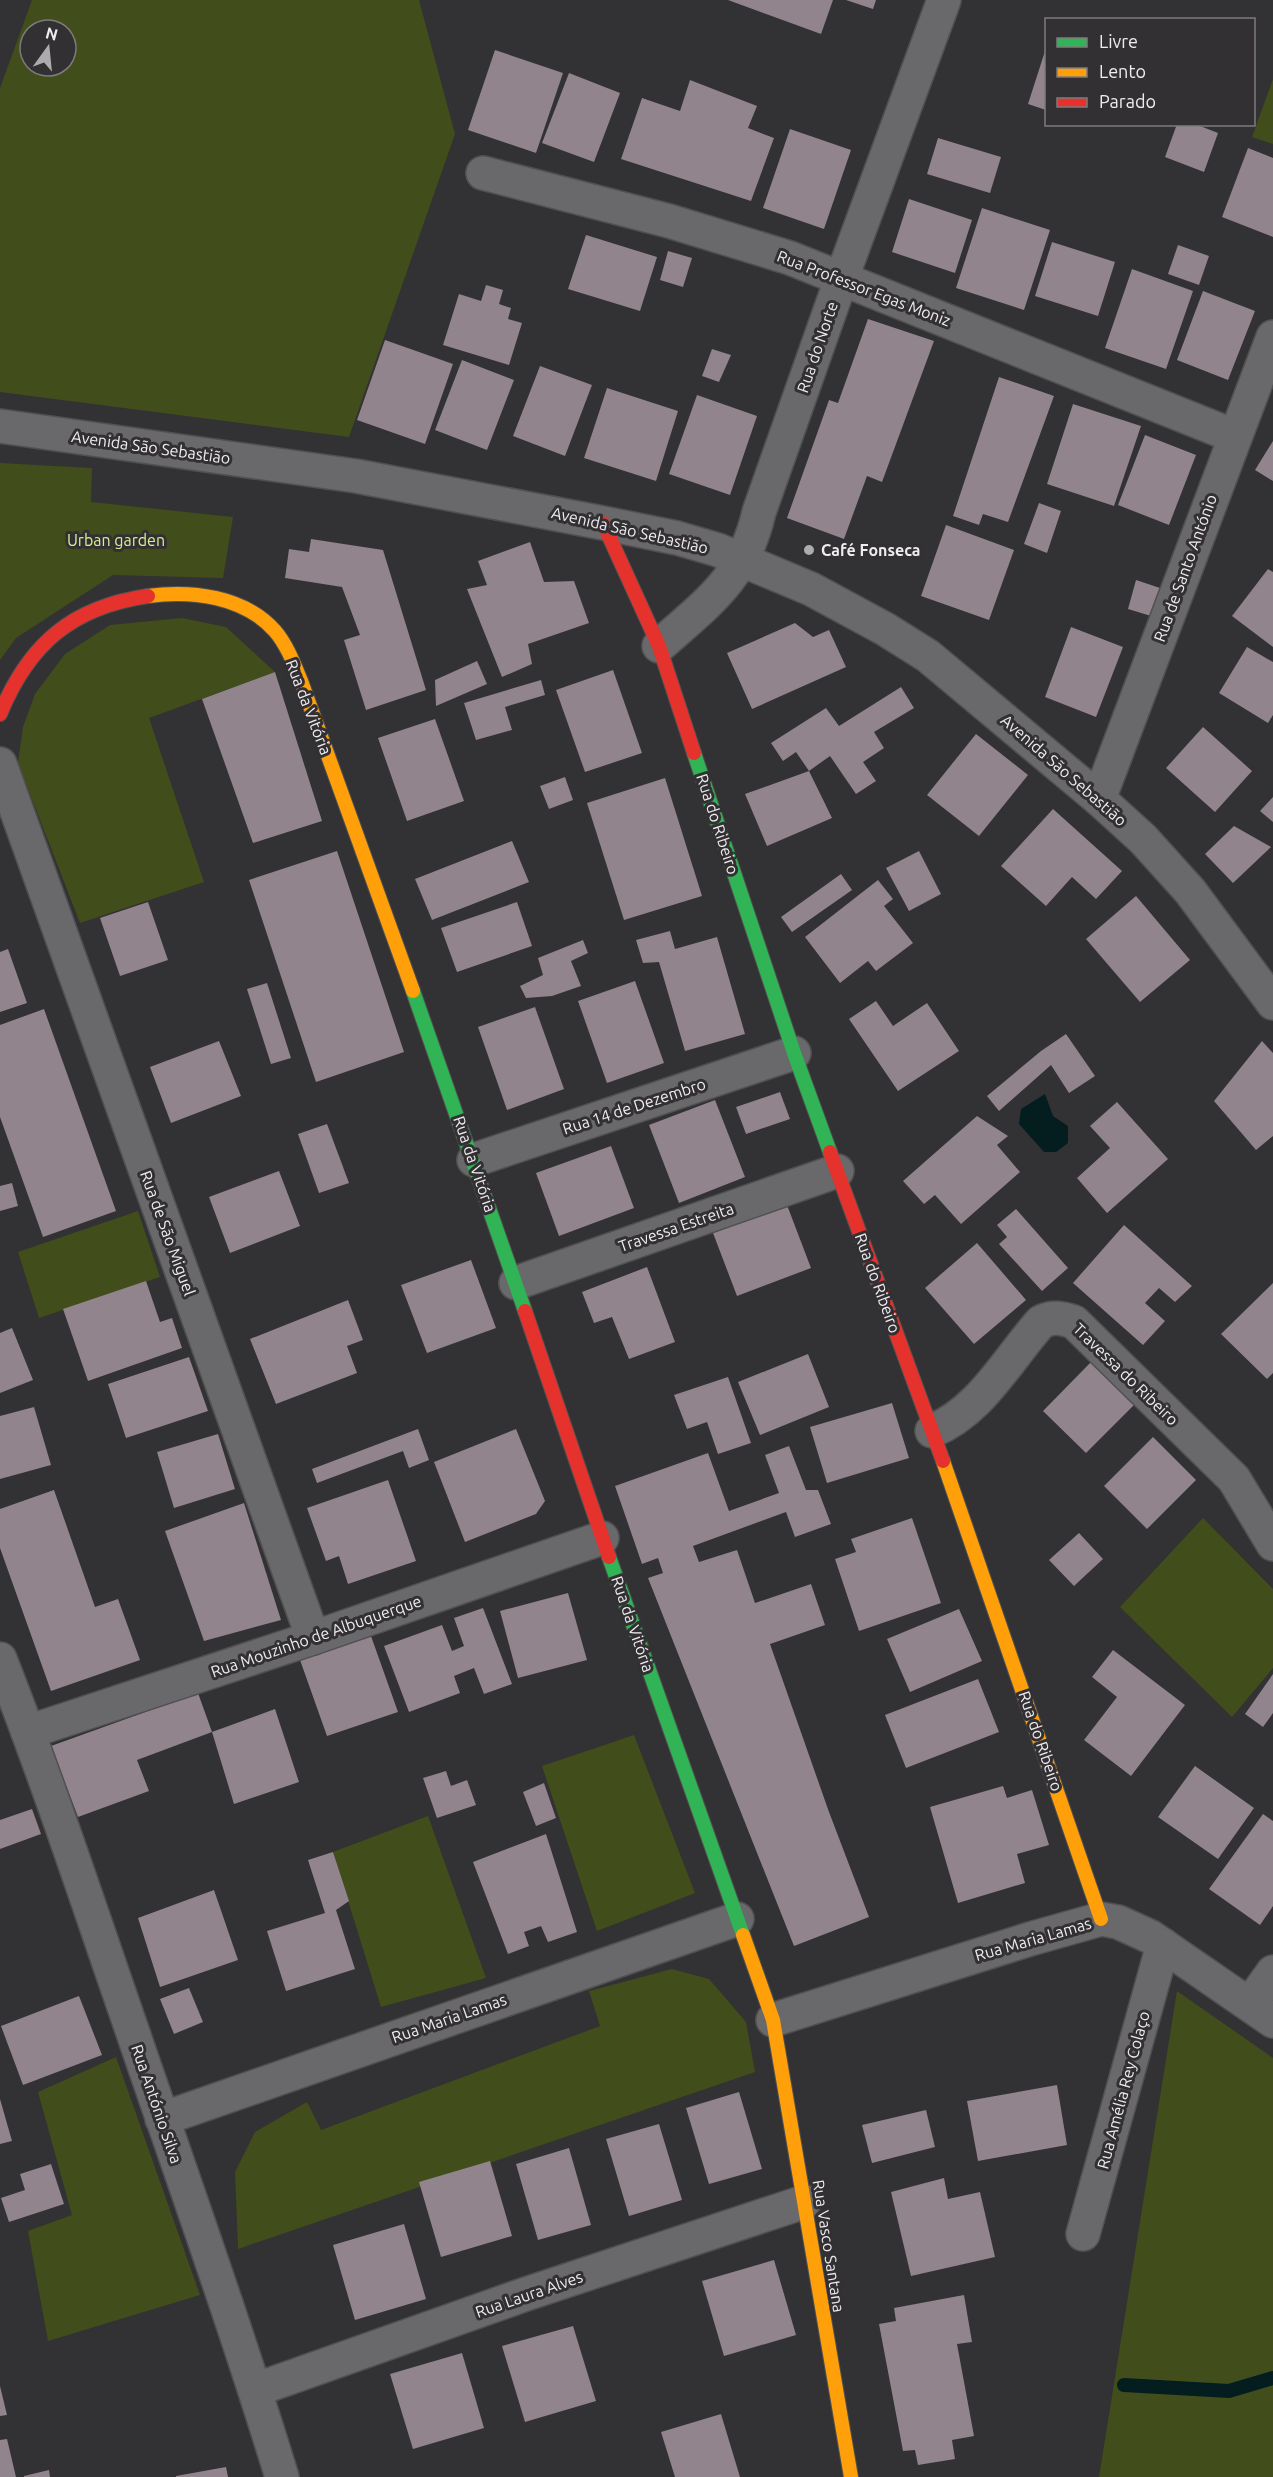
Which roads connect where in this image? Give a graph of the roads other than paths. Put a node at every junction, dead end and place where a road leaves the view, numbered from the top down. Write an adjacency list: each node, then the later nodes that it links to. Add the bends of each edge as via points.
1 (944, 0): 3 (street, Rua do Norte)
2 (483, 173): 3 (street, Rua Professor Egas Moniz, via 730,238)
3 (842, 277): 6 (street, Rua Professor Egas Moniz); 8 (street, Rua do Norte, via 754,536)
4 (1273, 337): 6 (street, Rua de Santo António)
5 (0, 426): 7 (street, Avenida São Sebastião, via 356,476)
6 (1234, 436): 12 (street, Rua de Santo António)
7 (603, 523): 8 (street, Avenida São Sebastião, via 677,538); 9 (street, Rua do Ribeiro)
8 (742, 558): 9 (street, via 730,580); 12 (street, Avenida São Sebastião, via 841,605 928,656)
9 (659, 646): 15 (street, Rua do Ribeiro)
10 (0, 714): 16 (street, Rua da Vitória, via 36,649 64,625 96,609 157,595 203,595 222,600 271,626 301,681)
11 (0, 764): 13 (street)
12 (1099, 799): 14 (street, Avenida São Sebastião, via 1143,839 1190,891)
13 (11, 831): 22 (street, Rua de São Miguel)
14 (1273, 1001)
15 (794, 1053): 16 (street, Rua 14 de Dezembro); 17 (street, Rua do Ribeiro)
16 (474, 1160): 18 (street, Rua da Vitória)
17 (837, 1171): 18 (street, Travessa Estreita); 19 (street, Rua do Ribeiro)
18 (516, 1283): 20 (street, Rua da Vitória)
19 (932, 1431): 21 (street, Travessa do Ribeiro, via 950,1424 969,1409 1041,1322 1062,1318 1074,1322 1234,1479); 26 (street, Rua do Ribeiro)
20 (602, 1538): 22 (street, Rua Mouzinho de Albuquerque); 25 (street, Rua da Vitória)
21 (1273, 1544)
22 (313, 1638): 24 (street, Rua Mouzinho de Albuquerque)
23 (3, 1675): 24 (street, Rua António Silva)
24 (28, 1732): 31 (street, Rua António Silva)
25 (736, 1919): 30 (street, Rua da Vitória); 31 (street, Rua Maria Lamas)
26 (1101, 1919): 27 (street, Rua Maria Lamas, via 1126,1925); 30 (street, Rua Maria Lamas)
27 (1163, 1945): 29 (street, Rua Maria Lamas); 33 (street, Rua Amélia Rey Colaço)
28 (1273, 1972): 29 (street)
29 (1262, 2012)
30 (773, 2020): 32 (street, Rua Vasco Santana)
31 (162, 2119): 34 (street, Rua António Silva)
32 (804, 2202): 34 (street, Rua Laura Alves, via 526,2294); 36 (street, Rua Vasco Santana)
33 (1083, 2234)
34 (255, 2390): 35 (street, Rua António Silva)
35 (282, 2477)
36 (851, 2477)

